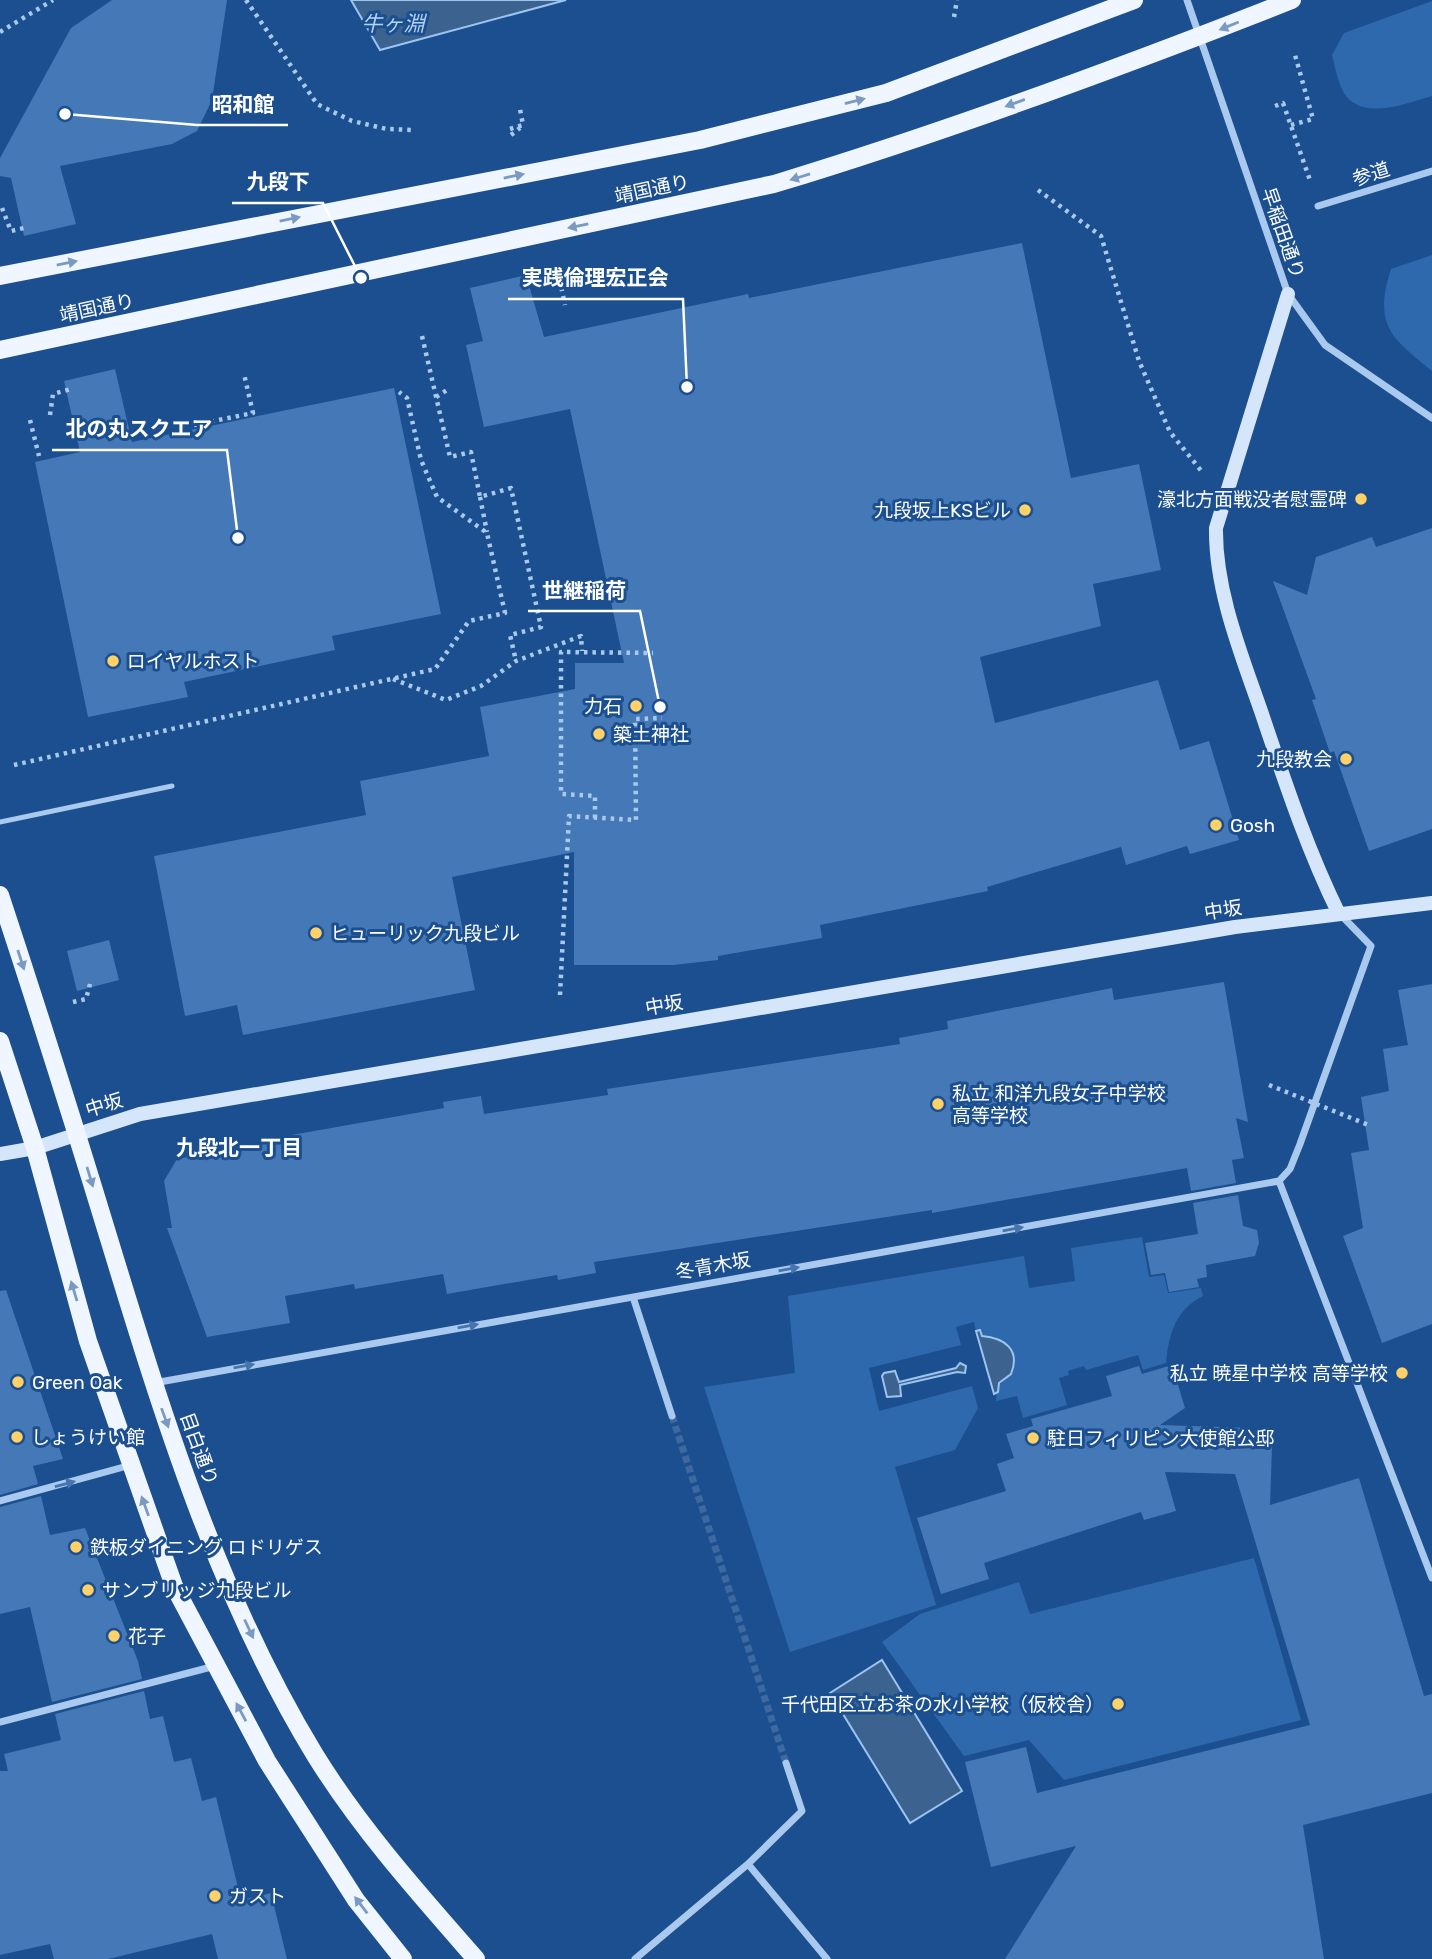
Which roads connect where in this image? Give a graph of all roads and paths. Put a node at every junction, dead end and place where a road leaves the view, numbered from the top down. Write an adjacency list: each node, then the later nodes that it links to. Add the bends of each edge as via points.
1 (53, 0): 8 (path)
2 (246, 0): 14 (path, via 317,104 352,121)
3 (957, 0): 7 (path)
4 (1134, 0): 21 (main road, 靖国通り, one-way to 4, via 700,140 886,93)
5 (1187, 0): 9 (street, 早稲田通り)
6 (1292, 0): 9 (main road, 靖国通り, one-way to 9)
7 (954, 17)
8 (0, 32)
9 (1201, 37): 23 (street, 早稲田通り); 26 (main road, 靖国通り, one-way to 26, via 774,184)
10 (1294, 55): 13 (path, via 1313,119)
11 (1275, 106): 13 (path, via 1283,103)
12 (520, 109): 15 (path, via 523,125)
13 (1291, 125): 18 (path)
14 (414, 130)
15 (510, 132)
16 (1432, 171): 18 (street, 参道)
17 (1038, 190): 37 (path, via 1101,236 1144,373 1170,432)
18 (1318, 206)
19 (2, 208): 20 (path, via 11,231)
20 (28, 227)
21 (0, 276)
22 (528, 283): 24 (path, via 559,277)
23 (1288, 294): 33 (street, 早稲田通り, via 1325,345); 51 (street, via 1216,528 1216,547 1235,636 1312,858)
24 (565, 305)
25 (422, 336): 31 (path)
26 (0, 350)
27 (244, 374): 35 (path, via 253,413)
28 (71, 389): 32 (path, via 53,394)
29 (447, 390): 31 (path)
30 (399, 392): 39 (path, via 407,398 421,460 438,498)
31 (436, 397): 38 (path, via 450,457 471,452)
32 (50, 415)
33 (1432, 418)
34 (30, 420): 36 (path)
35 (194, 425)
36 (39, 456)
37 (1203, 473)
38 (480, 497): 39 (path); 42 (path, via 511,488 541,627 510,635)
39 (488, 533): 43 (path, via 505,613 469,621 435,669)
40 (582, 651): 41 (path); 42 (path, via 581,636); 47 (path, via 561,652 561,794 595,796)
41 (653, 653)
42 (516, 661): 43 (path, via 481,685 446,699)
43 (393, 678): 45 (path)
44 (662, 718): 47 (path, via 635,719 636,820)
45 (13, 765)
46 (172, 786): 48 (lane)
47 (594, 818): 53 (path, via 569,816)
48 (0, 822)
49 (0, 895): 58 (main road, 目白通り, one-way to 58)
50 (1432, 903): 51 (street, 中坂)
51 (1339, 914): 58 (street, 中坂, via 1221,929 140,1114); 61 (street, via 1371,946 1300,1144 1290,1169)
52 (90, 984): 54 (path, via 86,999)
53 (560, 995)
54 (73, 1002)
55 (0, 1041): 59 (main road)
56 (1269, 1085): 57 (path, bridge)
57 (1371, 1126)
58 (77, 1134): 59 (street, 中坂); 63 (main road, 目白通り, one-way to 63)
59 (34, 1147): 60 (street, 中坂); 65 (main road, one-way to 59, via 88,1341)
60 (0, 1154)
61 (1279, 1181): 62 (street, 冬青木坂, one-way to 61); 67 (street)
62 (633, 1297): 63 (street, 冬青木坂, one-way to 62); 64 (street)
63 (153, 1383): 73 (main road, 目白通り, one-way to 73, via 215,1555 315,1756 396,1867)
64 (673, 1416)
65 (131, 1465): 66 (street, one-way to 65); 68 (main road, one-way to 65, via 174,1586)
66 (0, 1501)
67 (1432, 1578)
68 (216, 1666): 69 (street); 72 (main road, one-way to 68, via 356,1900 267,1761)
69 (0, 1722)
70 (786, 1763): 71 (street, via 802,1811)
71 (748, 1864): 74 (street); 75 (street)
72 (403, 1959)
73 (475, 1959)
74 (635, 1959)
75 (827, 1959)

